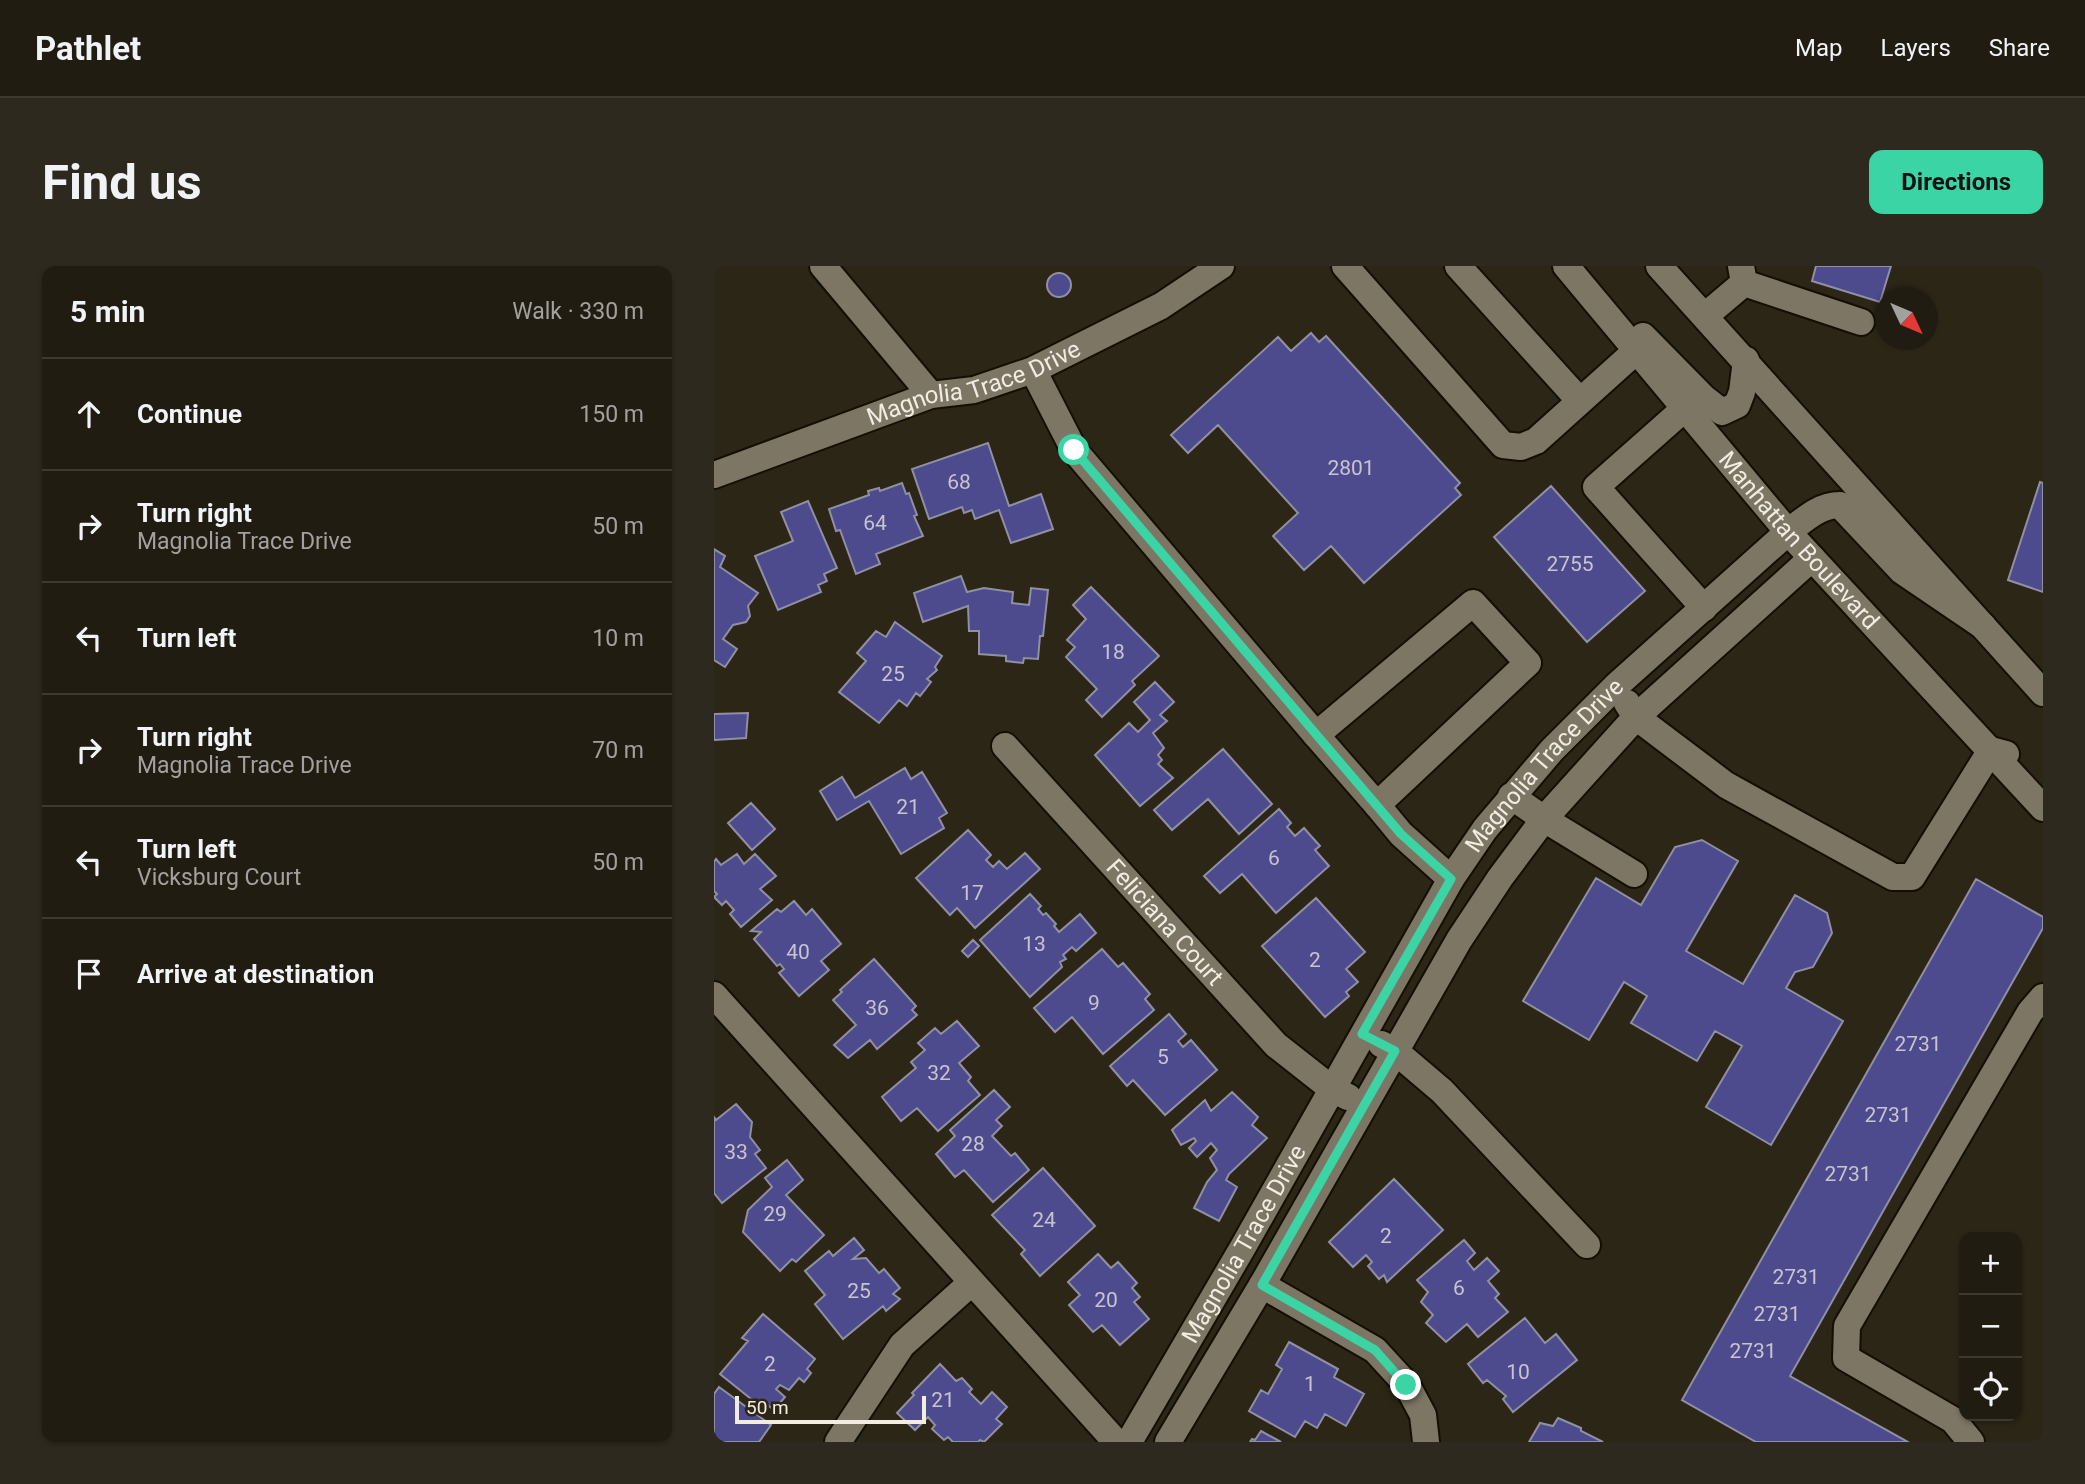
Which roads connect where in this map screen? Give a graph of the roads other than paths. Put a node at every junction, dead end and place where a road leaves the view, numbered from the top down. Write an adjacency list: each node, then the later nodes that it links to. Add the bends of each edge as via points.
1 (823, 266): 13 (street)
2 (1221, 266): 12 (street, Magnolia Trace Drive, via 1161,306)
3 (1345, 266): 14 (street, via 1503,445 1521,447 1536,441)
4 (1458, 266): 14 (street)
5 (1567, 266): 10 (street, Manhattan Boulevard); 11 (street, via 1723,412 1737,405)
6 (1659, 266): 8 (street)
7 (1743, 274): 8 (street); 9 (street)
8 (1705, 316): 11 (street)
9 (1861, 323)
10 (1636, 351): 14 (street); 15 (street, Manhattan Boulevard)
11 (1746, 360): 20 (street)
12 (1033, 370): 13 (street, Magnolia Trace Drive, via 974,390); 24 (street, via 1074,450)
13 (931, 394): 16 (street, Magnolia Trace Drive)
14 (1580, 401)
15 (1684, 410): 17 (street, Manhattan Boulevard); 19 (street, via 1596,486)
16 (714, 475)
17 (1788, 532): 18 (street, Manhattan Boulevard); 19 (street, Magnolia Trace Drive); 20 (street, Magnolia Trace Drive, via 1816,512 1840,505 1902,571)
18 (1812, 558): 23 (street, Magnolia Trace Drive); 26 (street, Manhattan Boulevard)
19 (1704, 608): 21 (street, Magnolia Trace Drive)
20 (1983, 626): 22 (street)
21 (1617, 685): 23 (street); 28 (street, Magnolia Trace Drive)
22 (2042, 691)
23 (1636, 717): 26 (street, via 1726,785 1893,877 1912,877); 31 (street, Magnolia Trace Drive)
24 (1316, 735): 29 (street); 29 (street, via 1473,603 1528,663)
25 (1005, 746): 38 (street, Feliciana Court, via 1266,1036)
26 (1991, 750): 27 (street, via 2022,759); 30 (street, Manhattan Boulevard)
27 (2043, 781)
28 (1511, 796): 31 (street); 33 (street, Magnolia Trace Drive)
29 (1377, 805): 33 (street, via 1401,834)
30 (2043, 808)
31 (1544, 819): 32 (street); 37 (street, Magnolia Trace Drive, via 1459,940)
32 (1634, 874)
33 (1451, 879): 36 (street, Magnolia Trace Drive)
34 (714, 995): 41 (street)
35 (2043, 997): 48 (street, via 1847,1326 1846,1359 1953,1420)
36 (1362, 1034): 37 (street); 38 (street, Magnolia Trace Drive)
37 (1395, 1051): 39 (street, Magnolia Trace Drive); 40 (street, via 1443,1091)
38 (1332, 1089): 39 (street, Feliciana Court); 45 (street, Magnolia Trace Drive)
39 (1365, 1106): 42 (street, Magnolia Trace Drive)
40 (1587, 1245)
41 (971, 1283): 43 (street, via 902,1345); 44 (street)
42 (1262, 1285): 46 (street, Magnolia Trace Drive); 47 (street, via 1375,1350 1406,1385 1423,1415)
43 (838, 1442)
44 (1116, 1442)
45 (1129, 1442)
46 (1168, 1442)
47 (1426, 1442)
48 (1971, 1442)

